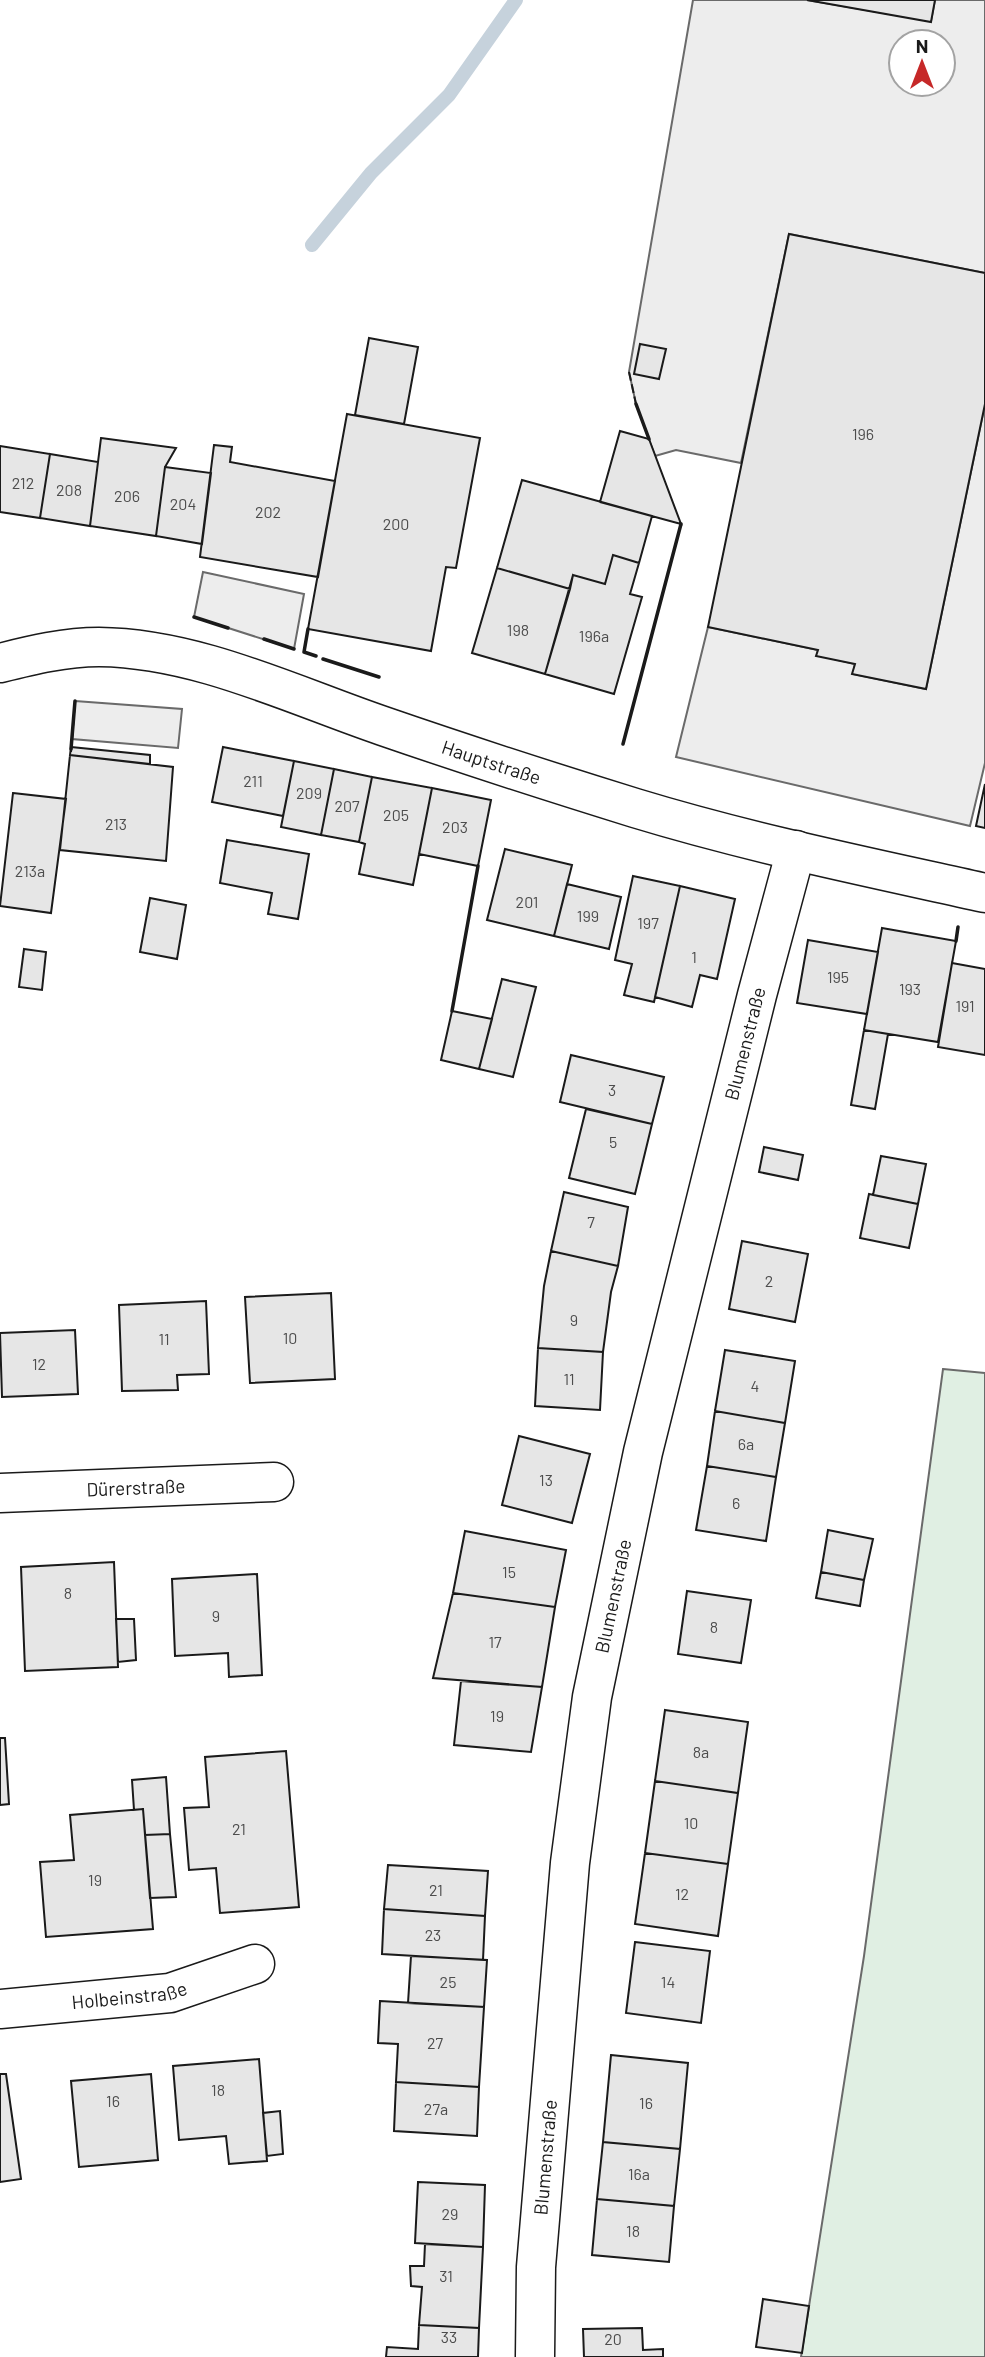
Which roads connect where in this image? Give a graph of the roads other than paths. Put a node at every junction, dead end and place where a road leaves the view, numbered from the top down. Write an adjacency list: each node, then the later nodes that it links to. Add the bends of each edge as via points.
1 (0, 663): 2 (street, Hauptstraße, via 46,652 100,647 173,656 510,769)
2 (796, 850): 3 (street, Hauptstraße); 8 (street, Blumenstraße, via 643,1452 592,1698 570,1863 536,2267)
3 (985, 893)
4 (274, 1482): 5 (street, Dürerstraße)
5 (0, 1493)
6 (254, 1964): 7 (street, Holbeinstraße, via 170,1993)
7 (0, 2009)
8 (535, 2357)

